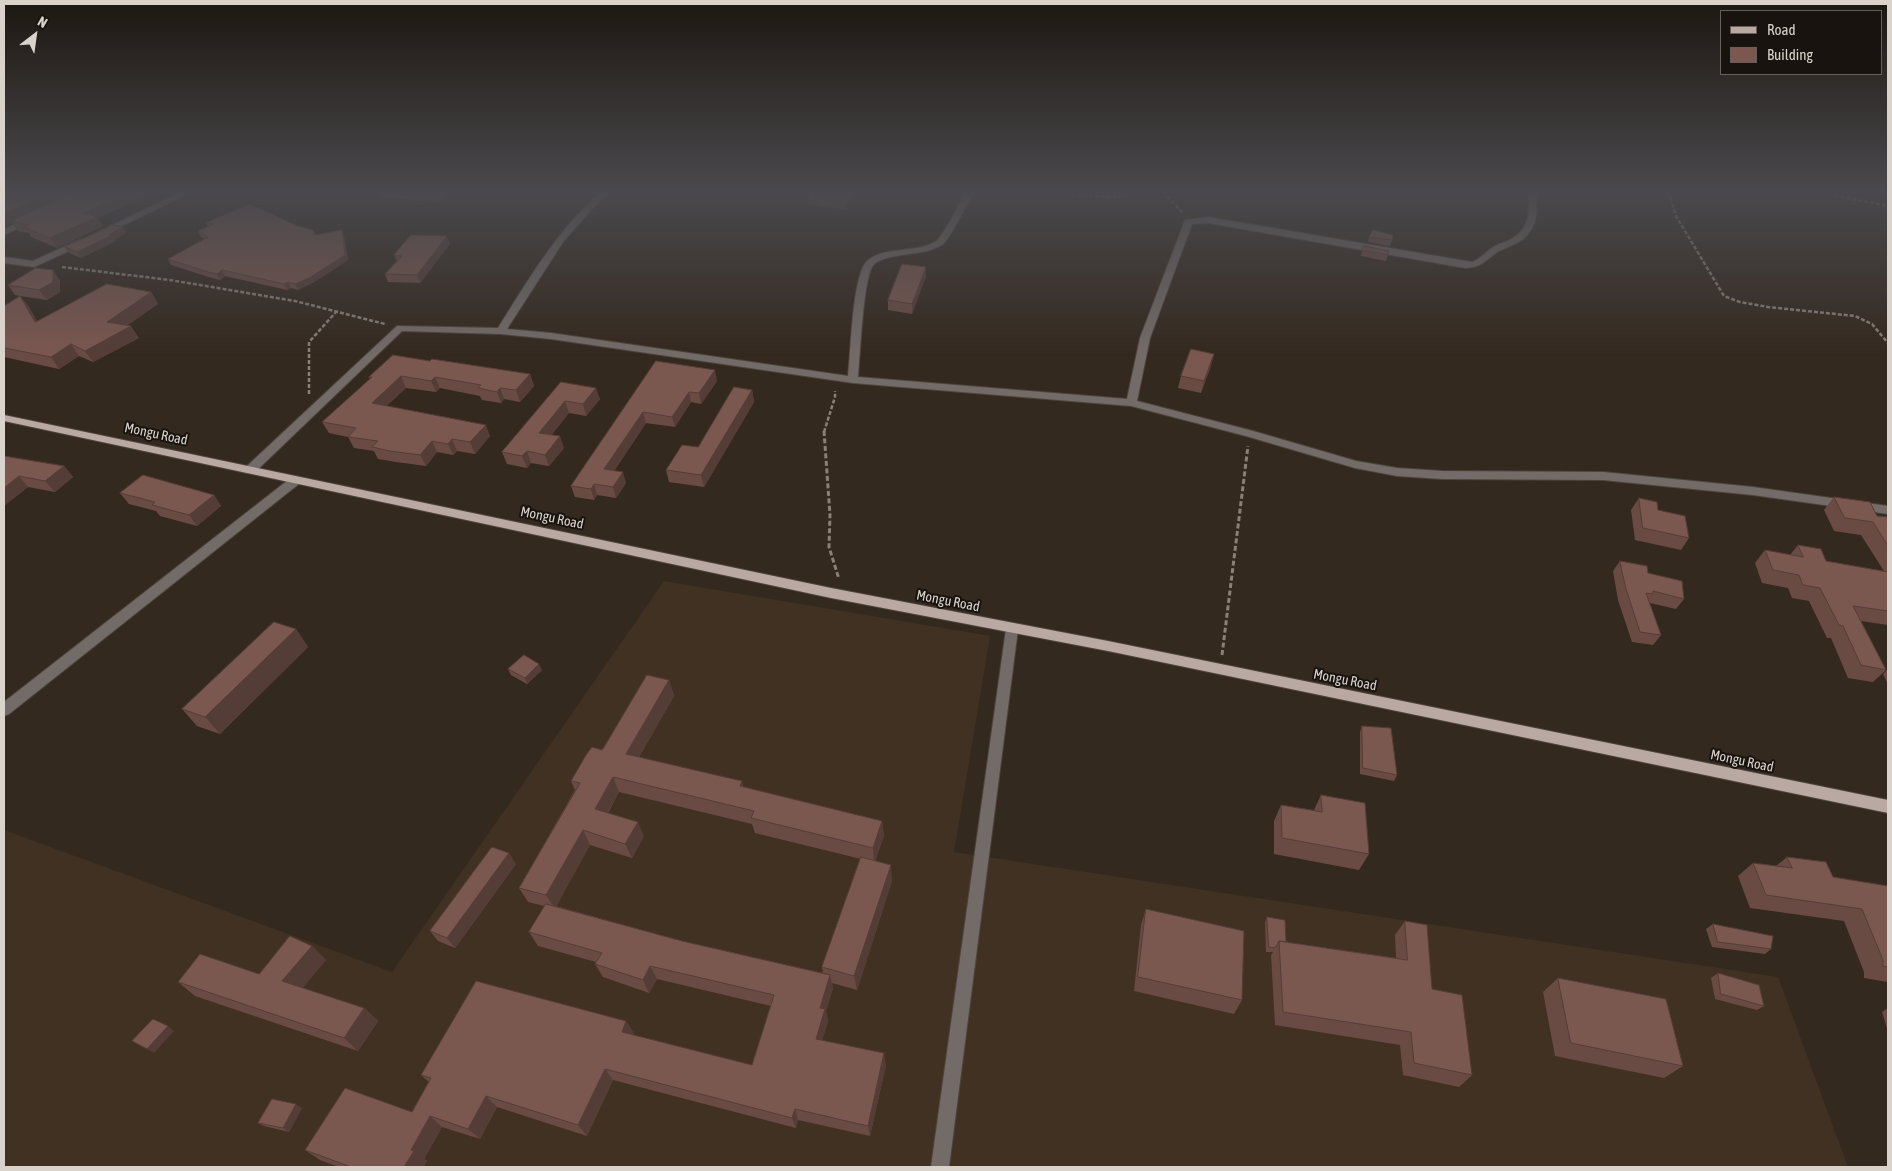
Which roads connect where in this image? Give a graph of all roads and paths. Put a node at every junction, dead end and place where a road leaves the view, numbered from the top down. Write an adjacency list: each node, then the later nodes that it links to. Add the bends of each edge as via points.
1 (71, 247): 9 (street)
2 (554, 247): 12 (street)
3 (932, 247): 14 (street, via 921,252 882,256 868,266 862,290)
4 (1179, 247): 15 (street, via 1145,338)
5 (1360, 247): 6 (street, via 1476,265)
6 (1503, 247)
7 (1694, 247): 13 (path, via 1724,296 1750,304 1859,318 1872,324)
8 (4, 260): 9 (street)
9 (34, 264): 10 (path, via 170,280 295,301)
10 (336, 312): 11 (path); 16 (path, via 309,342)
11 (400, 328): 12 (street); 16 (street)
12 (502, 331): 14 (street)
13 (1888, 343)
14 (853, 380): 15 (street); 22 (path, via 835,384 835,397 824,429 829,547)
15 (1131, 403): 18 (street)
16 (309, 415): 19 (street)
17 (4, 418): 19 (main road, Mongu Road)
18 (1249, 433): 21 (street, via 1355,464 1397,472 1603,476 1753,491); 24 (path)
19 (250, 470): 20 (main road, Mongu Road)
20 (296, 480): 22 (main road, Mongu Road); 25 (street)
21 (1888, 510)
22 (844, 595): 23 (main road, Mongu Road)
23 (1012, 629): 24 (main road, Mongu Road); 27 (street)
24 (1220, 670): 26 (main road, Mongu Road)
25 (4, 710)
26 (1888, 808)
27 (940, 1167)

